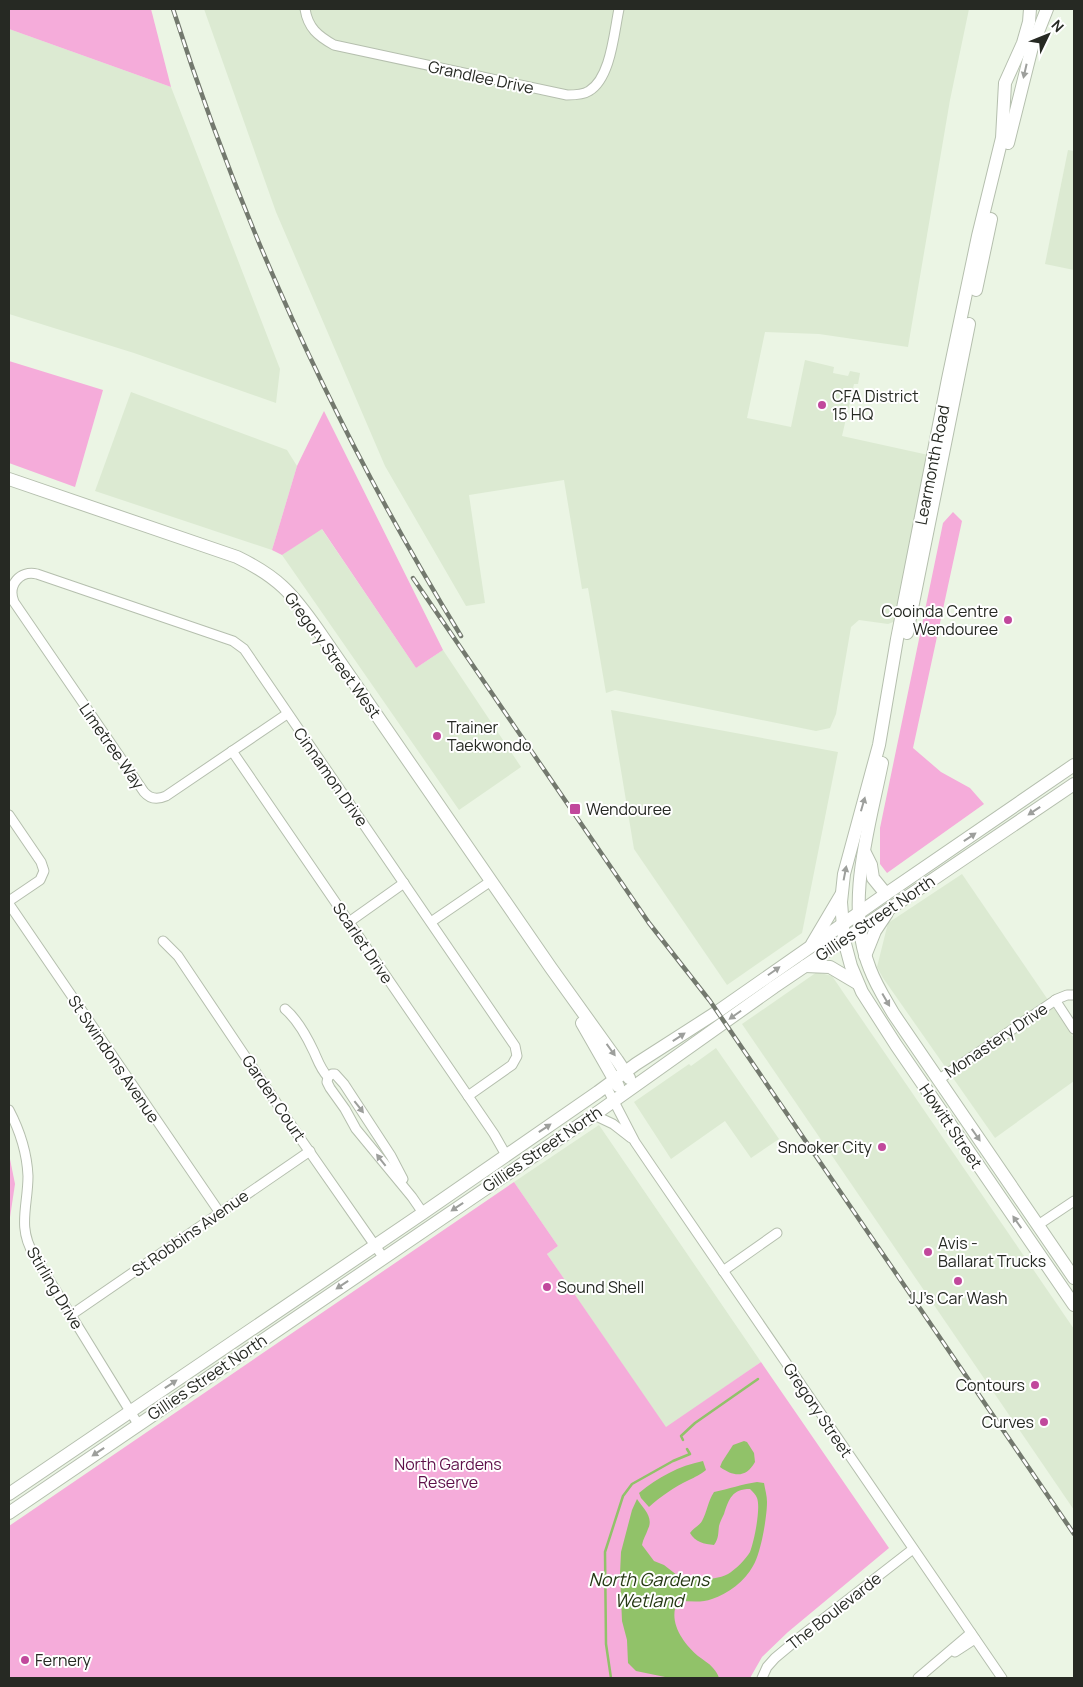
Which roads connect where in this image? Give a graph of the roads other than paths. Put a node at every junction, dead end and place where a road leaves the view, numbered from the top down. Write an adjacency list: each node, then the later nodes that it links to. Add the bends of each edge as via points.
1 (305, 9): 2 (street, Grandlee Drive, via 312,29 334,46 567,95 589,91 603,75)
2 (619, 9)
3 (1030, 9): 5 (main road, Learmonth Road, via 1023,43 1005,83 1002,138 978,236)
4 (1047, 9): 5 (main road, Learmonth Road, one-way to 5, via 1032,47 1003,157)
5 (936, 466): 8 (main road, Learmonth Road)
6 (9, 479): 15 (main road, Gregory Street West, via 237,557 277,581 313,623)
7 (15, 580): 9 (street, Cinnamon Drive, via 26,574 37,574 233,641 242,646); 10 (street, Limetree Way, via 11,592 14,602 146,794 156,799 164,797)
8 (902, 640): 14 (main road, Learmonth Road); 18 (main road, Learmonth Road, one-way to 8)
9 (287, 714): 10 (street, Limetree Way); 16 (street, Cinnamon Drive)
10 (232, 752): 22 (street, Scarlet Drive)
11 (1074, 765): 17 (main road, Gillies Street North, one-way to 11)
12 (1074, 784): 20 (main road, Gillies Street North, one-way to 20)
13 (9, 814): 19 (street, via 44,871 40,880)
14 (864, 853): 17 (main road, via 871,865 873,878); 21 (main road, Learmonth Road)
15 (491, 881): 23 (street); 31 (main road, Gregory Street West)
16 (404, 884): 22 (street); 23 (street, Cinnamon Drive)
17 (886, 894): 21 (main road, Gillies Street North)
18 (841, 895): 24 (main road, Learmonth Road); 28 (main road)
19 (9, 903): 59 (street, St Swindons Avenue)
20 (892, 907): 25 (main road, Gillies Street North); 29 (main road, via 875,931)
21 (858, 913): 24 (main road, Gillies Street North); 25 (main road, Learmonth Road)
22 (349, 922): 45 (street, Scarlet Drive)
23 (430, 922): 45 (street, Cinnamon Drive, via 516,1048 517,1056 512,1065)
24 (842, 924): 26 (main road, Learmonth Road); 28 (main road, Gillies Street North)
25 (859, 928): 26 (main road, Gillies Street North); 29 (main road, Howitt Street)
26 (844, 940): 30 (main road, Gillies Street North); 32 (main road, Howitt Street)
27 (163, 941): 53 (street, Garden Court, via 178,956)
28 (811, 946): 37 (main road, Gillies Street North, one-way to 28)
29 (865, 956): 39 (main road, Howitt Street, one-way to 39, via 893,1013)
30 (805, 966): 32 (main road, via 830,967); 44 (main road, Gillies Street North, one-way to 44)
31 (551, 968): 37 (main road, Gregory Street West, one-way to 37); 40 (main road, Gregory Street West)
32 (857, 982): 42 (main road, Howitt Street)
33 (1074, 995): 34 (street, Monastery Drive)
34 (1055, 1000): 36 (street, Monastery Drive); 39 (street, Monastery Drive)
35 (285, 1009): 38 (street, via 299,1024)
36 (1074, 1029)
37 (625, 1072): 40 (main road, Gillies Street North); 44 (main road, Gregory Street West)
38 (328, 1077): 41 (street, via 335,1074); 43 (street, via 327,1083)
39 (938, 1080): 42 (main road); 55 (main road, Howitt Street, one-way to 55)
40 (610, 1083): 44 (main road, Gregory Street West); 52 (main road, Gillies Street North, one-way to 40)
41 (344, 1084): 43 (street); 48 (street, one-way to 48)
42 (926, 1089): 57 (main road, Howitt Street)
43 (332, 1092): 49 (street)
44 (624, 1094): 47 (main road, Gillies Street North); 51 (street, Gregory Street)
45 (468, 1096): 50 (street, Scarlet Drive)
46 (9, 1110): 68 (street, Stirling Drive, via 19,1132 27,1164 26,1236 31,1250)
47 (594, 1115): 51 (street, Gregory Street, via 613,1124); 64 (main road, Gillies Street North, one-way to 64)
48 (369, 1120): 49 (street); 56 (street)
49 (356, 1129): 56 (street, one-way to 49)
50 (494, 1134): 52 (street, via 505,1142); 54 (street, Scarlet Drive)
51 (635, 1142): 65 (street, Gregory Street)
52 (521, 1145): 54 (main road, Gillies Street North)
53 (310, 1151): 59 (street, St Robbins Avenue); 63 (street, Garden Court)
54 (506, 1155): 60 (main road, Gillies Street North)
55 (1013, 1188): 57 (main road); 61 (main road, Howitt Street)
56 (412, 1197): 60 (street)
57 (1000, 1198): 67 (main road, Howitt Street, one-way to 57)
58 (1074, 1201): 61 (street)
59 (220, 1213): 68 (street, St Robbins Avenue)
60 (423, 1213): 63 (main road, Gillies Street North)
61 (1038, 1225): 66 (main road, Howitt Street)
62 (777, 1233): 65 (street)
63 (374, 1245): 64 (street, Garden Court); 69 (main road, Gillies Street North, one-way to 63)
64 (383, 1257): 70 (main road, Gillies Street North, one-way to 70)
65 (723, 1271): 73 (street, Gregory Street)
66 (1074, 1278)
67 (1074, 1305)
68 (71, 1315): 69 (street, Stirling Drive)
69 (130, 1411): 70 (street, Stirling Drive); 71 (main road, Gillies Street North)
70 (138, 1424): 72 (main road, Gillies Street North, one-way to 72)
71 (9, 1494)
72 (9, 1513)
73 (913, 1549): 74 (street, Gregory Street); 75 (street, The Boulevarde, via 775,1658)
74 (973, 1636): 76 (street); 77 (street, Gregory Street)
75 (762, 1678)
76 (918, 1678)
77 (1002, 1678)

